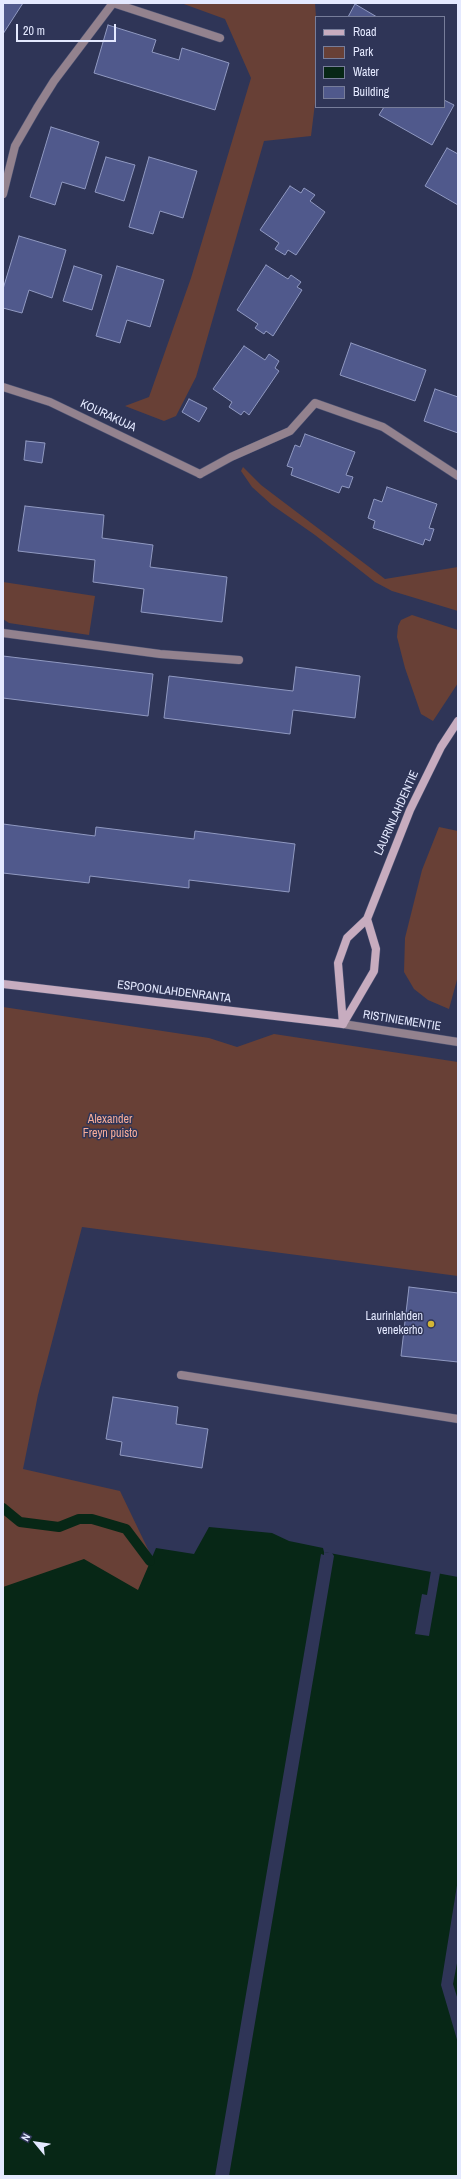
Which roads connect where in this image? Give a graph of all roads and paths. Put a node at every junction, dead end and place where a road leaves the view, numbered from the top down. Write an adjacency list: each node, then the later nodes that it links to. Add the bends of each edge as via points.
1 (220, 38): 2 (street, via 112,3 37,108 16,146)
2 (3, 194)
3 (3, 387): 4 (street, KOURAKUJA, via 50,402 200,474 290,431 315,404 383,427)
4 (458, 476)
5 (3, 633): 6 (street, via 160,654)
6 (239, 660)
7 (458, 721): 8 (street, LAURINLAHDENTIE, via 440,747 410,810)
8 (367, 919): 10 (street, via 376,950 374,971); 10 (street, LAURINLAHDENTIE, via 347,938 338,963)
9 (3, 984): 10 (street, ESPOONLAHDENRANTA)
10 (343, 1024): 11 (street, RISTINIEMENTIE)
11 (458, 1042)
12 (182, 1375): 13 (street)
13 (458, 1419)

